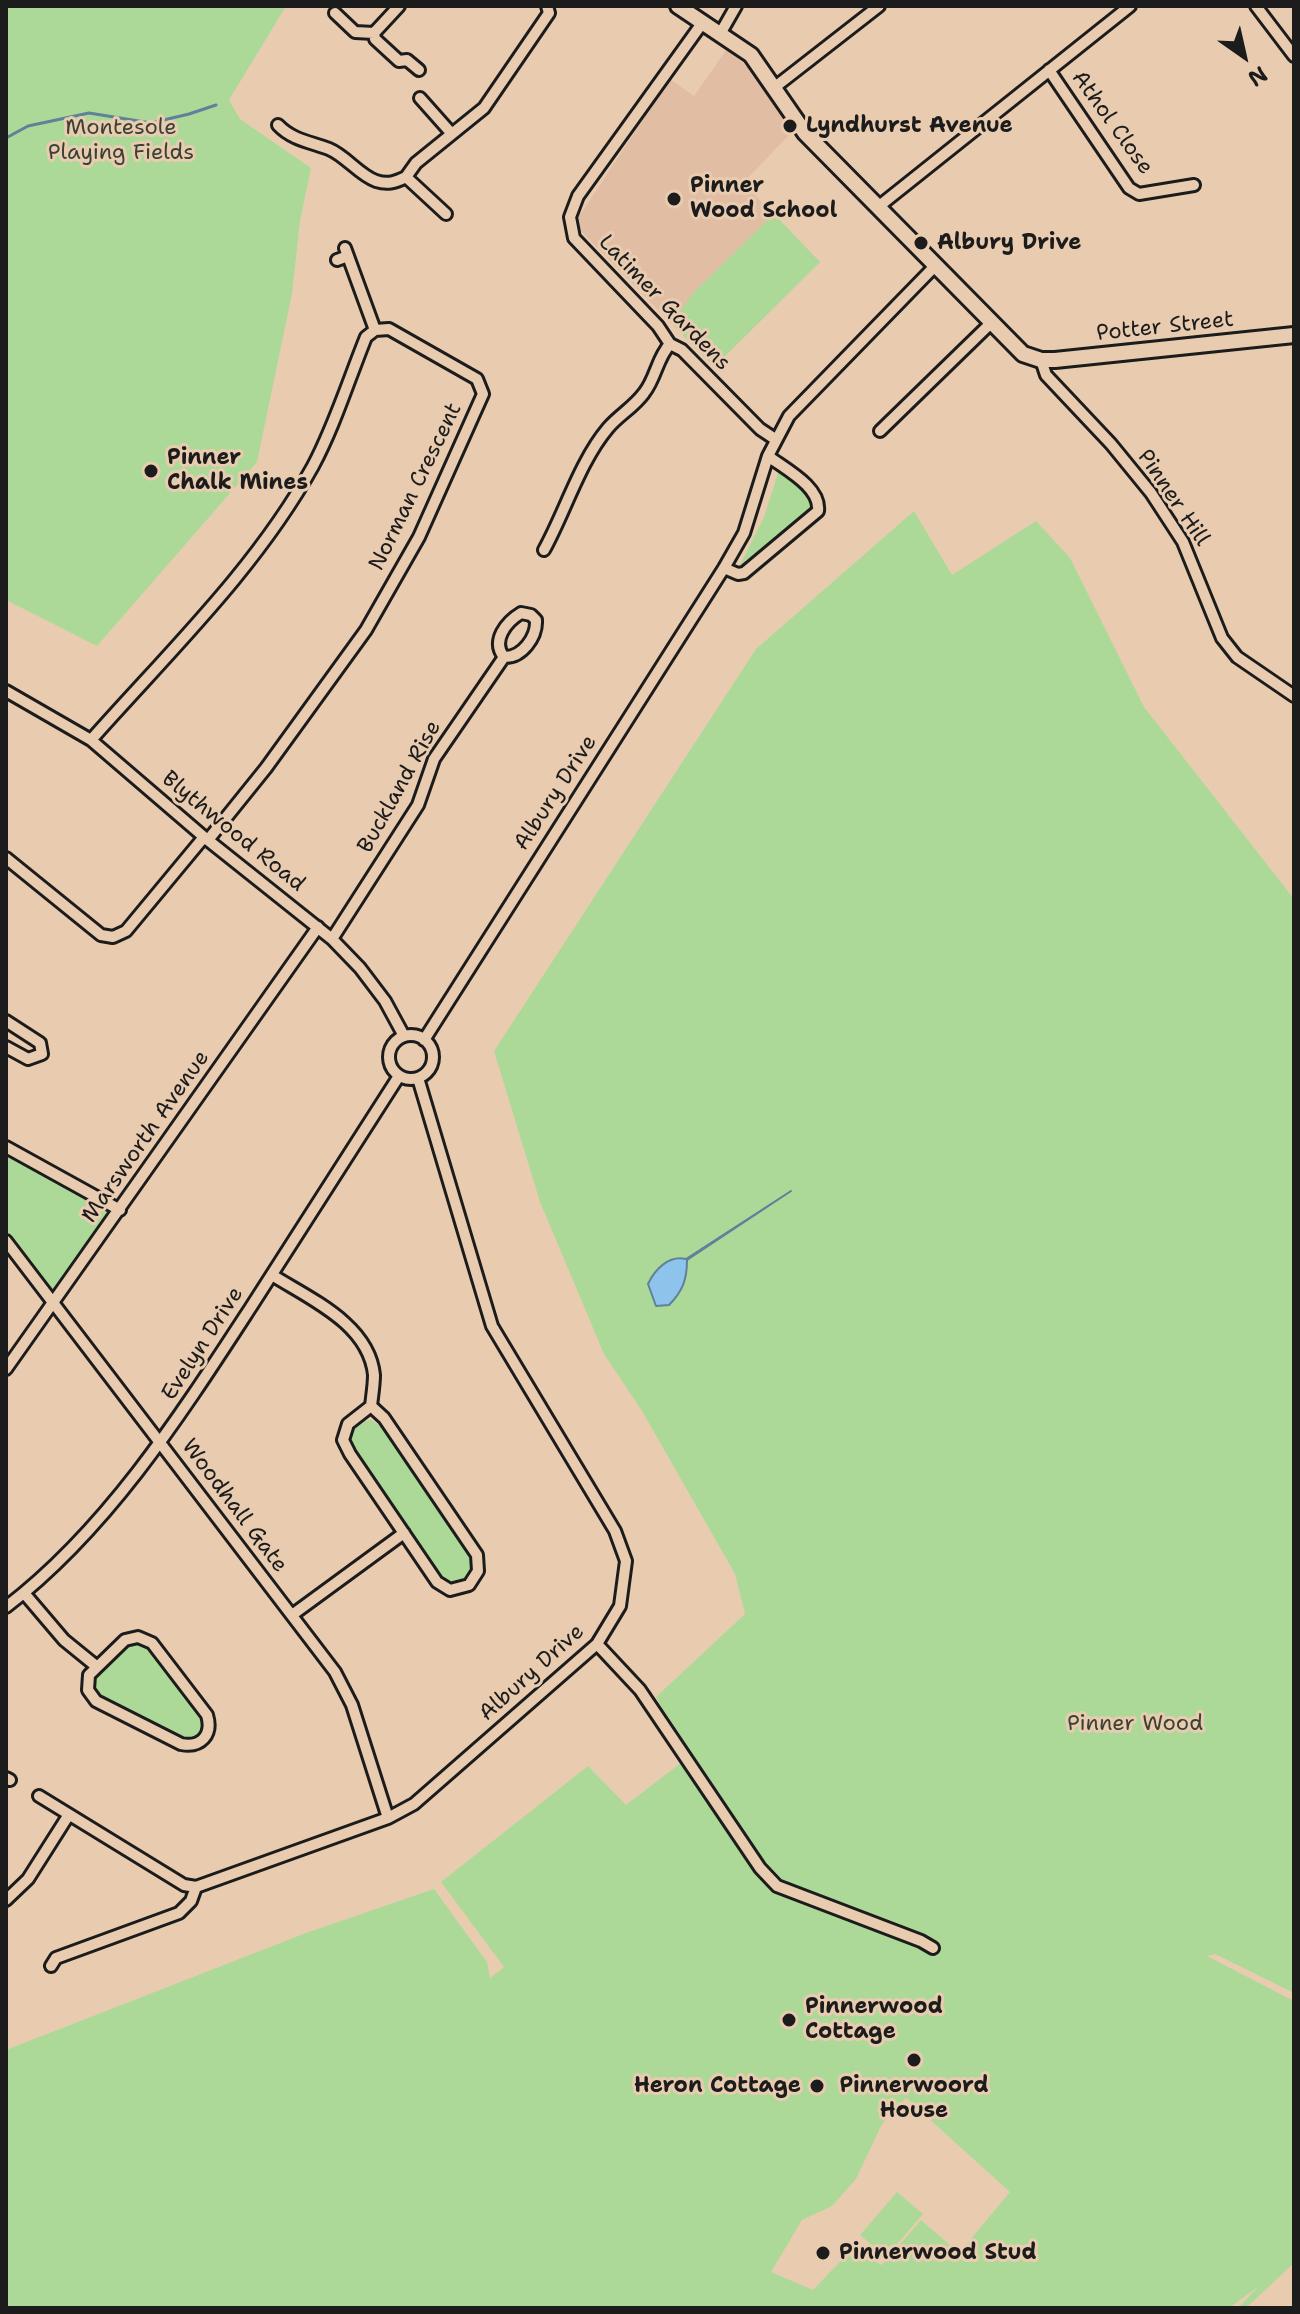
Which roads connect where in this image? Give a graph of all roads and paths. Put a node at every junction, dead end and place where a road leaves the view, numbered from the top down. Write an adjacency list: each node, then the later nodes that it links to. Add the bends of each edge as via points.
1 (399, 6): 10 (street)
2 (547, 6): 18 (street, via 549,13 484,108)
3 (678, 6): 9 (street)
4 (736, 6): 11 (street)
5 (879, 6): 15 (street)
6 (1130, 6): 14 (street)
7 (1256, 6): 12 (street)
8 (335, 13): 10 (street, via 355,32)
9 (703, 22): 11 (street); 28 (street, Latimer Gardens, via 578,196 570,217 574,238)
10 (374, 33): 13 (street, via 399,61 407,60)
11 (720, 34): 15 (street, via 751,55)
12 (1294, 56)
13 (419, 70)
14 (1049, 70): 20 (street, Athol Close, via 1129,188 1139,194); 21 (street)
15 (775, 87): 21 (street, via 805,133)
16 (420, 98): 18 (street)
17 (278, 125): 19 (street, via 329,149 375,181 392,184)
18 (452, 134): 19 (street)
19 (406, 177): 22 (street)
20 (1194, 185)
21 (878, 207): 24 (street)
22 (446, 214)
23 (337, 260): 26 (street, via 347,252)
24 (936, 265): 25 (street); 31 (street, Albury Drive, via 809,394)
25 (991, 323): 29 (street, via 1023,354); 30 (street)
26 (375, 330): 38 (street, via 366,337 314,464 276,525); 39 (street, Norman Crescent, via 389,329 477,379 483,394 419,537 366,630 266,768)
27 (1294, 335): 29 (street, Potter Street)
28 (670, 344): 31 (street, Latimer Gardens); 33 (street, via 646,391 608,428 589,457)
29 (1041, 360): 37 (street, Pinner Hill, via 1046,375 1111,444 1177,532 1222,638 1237,657)
30 (880, 431)
31 (775, 439): 32 (street, Albury Drive)
32 (768, 456): 34 (street, Albury Drive, via 744,533); 34 (street, via 812,491 818,511 744,573)
33 (544, 550)
34 (724, 568): 45 (street, Albury Drive)
35 (504, 657): 35 (street, Buckland Rise, via 498,640 514,617 531,615 535,632 521,652); 42 (street, Buckland Rise, via 434,759 418,805)
36 (6, 691): 38 (street, Blythwood Road)
37 (1294, 696)
38 (91, 740): 39 (street, Blythwood Road)
39 (206, 838): 40 (street, Norman Crescent, via 126,931 113,937 101,935); 41 (street, Blythwood Road)
40 (6, 858)
41 (318, 927): 42 (street, Blythwood Road); 50 (street, Marsworth Avenue)
42 (332, 939): 44 (street, Blythwood Road, via 385,1001)
43 (6, 1021): 46 (street, via 40,1043 42,1054 28,1059)
44 (404, 1036): 45 (street); 47 (street, via 393,1044 389,1057)
45 (424, 1040): 48 (street, via 432,1050 432,1064)
46 (6, 1047)
47 (399, 1076): 48 (street); 53 (street, Evelyn Drive)
48 (418, 1078): 62 (street, Albury Drive, via 492,1326 615,1531 626,1561 620,1606)
49 (6, 1147): 50 (street)
50 (120, 1210): 54 (street, Marsworth Avenue)
51 (6, 1241): 52 (street, Woodhall Gate)
52 (10, 1254): 54 (street, Woodhall Gate)
53 (272, 1275): 56 (street, via 346,1322 365,1346 374,1375); 57 (street, Evelyn Drive)
54 (53, 1304): 55 (street, Marsworth Avenue); 57 (street, Woodhall Gate)
55 (6, 1369)
56 (371, 1406): 58 (street, via 348,1424 343,1440); 58 (street, via 477,1555 478,1571 469,1585 450,1590 437,1582)
57 (161, 1443): 59 (street, Evelyn Drive, via 76,1542); 61 (street, Woodhall Gate)
58 (404, 1533): 61 (street)
59 (24, 1593): 60 (street, Evelyn Drive); 63 (street, via 64,1640)
60 (6, 1607)
61 (292, 1615): 66 (street, Woodhall Gate, via 335,1672 352,1705)
62 (597, 1644): 66 (street, Albury Drive, via 414,1804); 69 (street, via 640,1690 777,1886)
63 (96, 1666): 63 (street, via 125,1640 138,1637 152,1643 207,1715 207,1734 200,1743 181,1744 96,1701 88,1690)
64 (39, 1796): 65 (street)
65 (68, 1816): 67 (street, via 184,1885); 68 (street, via 28,1879)
66 (388, 1818): 67 (street, Albury Drive)
67 (196, 1887): 70 (street, via 179,1913 56,1958)
68 (6, 1900)
69 (933, 1948)
70 (51, 1966)

